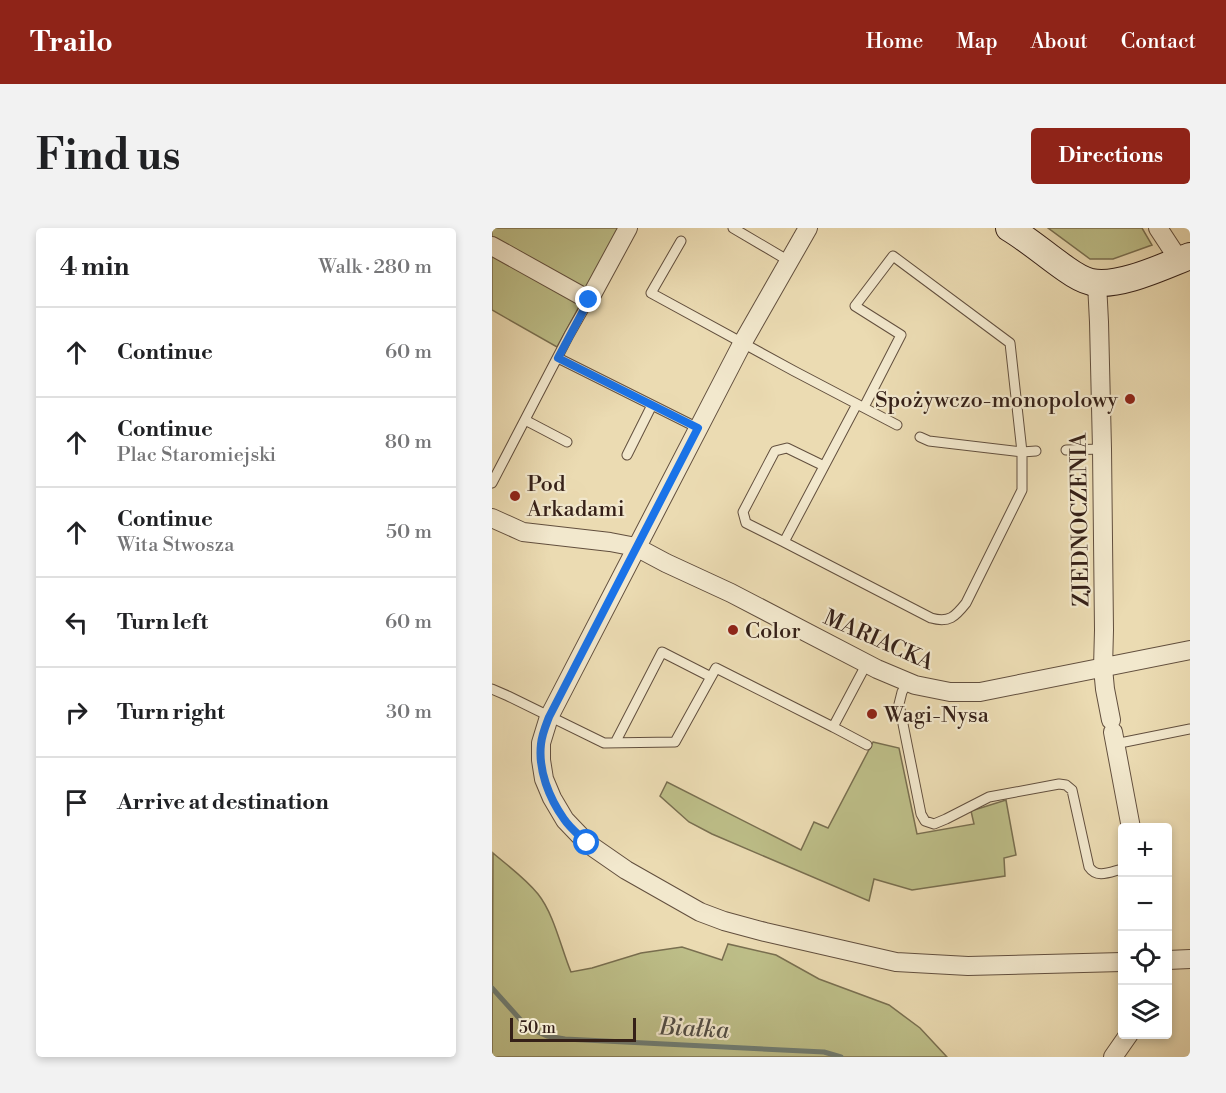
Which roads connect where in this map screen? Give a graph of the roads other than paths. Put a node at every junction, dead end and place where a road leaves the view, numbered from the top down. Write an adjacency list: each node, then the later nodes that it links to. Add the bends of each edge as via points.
1 (628, 228): 11 (street)
2 (733, 228): 9 (lane)
3 (808, 228): 9 (street)
4 (1009, 228): 10 (street, via 1068,271)
5 (1158, 228): 8 (street)
6 (681, 241): 12 (lane, via 651,293)
7 (492, 246): 11 (street)
8 (1184, 258): 10 (street, via 1116,282)
9 (789, 261): 12 (street)
10 (1096, 283): 21 (street, ZJEDNOCZENIA)
11 (589, 300): 13 (lane)
12 (743, 342): 15 (lane); 18 (street)
13 (558, 358): 14 (lane); 16 (lane)
14 (652, 405): 18 (lane); 25 (lane)
15 (861, 406): 17 (lane); 24 (lane, via 902,335 855,306 892,256 1010,343); 26 (lane)
16 (525, 420): 20 (lane); 27 (lane)
17 (897, 424)
18 (698, 428): 30 (street)
19 (920, 437): 24 (lane)
20 (567, 442)
21 (1102, 449): 22 (lane); 33 (street, ZJEDNOCZENIA)
22 (1066, 450)
23 (1036, 451): 24 (lane)
24 (1022, 452): 29 (lane, via 1022,490 966,603 949,619 931,618)
25 (627, 455)
26 (824, 466): 29 (lane); 29 (lane, via 787,448 775,450 743,512 746,523)
27 (492, 483)
28 (492, 518): 30 (street, MARIACKA, via 523,532)
29 (784, 542)
30 (636, 547): 32 (street, MARIACKA); 37 (street)
31 (1190, 650): 33 (street, MARIACKA)
32 (867, 663): 35 (street, MARIACKA); 38 (lane)
33 (1103, 668): 35 (street, MARIACKA, via 980,692 950,692); 40 (street, ZJEDNOCZENIA)
34 (711, 677): 38 (lane, via 716,668); 41 (lane, via 675,742); 41 (lane, via 662,652)
35 (908, 682): 44 (lane, via 899,704 925,821 934,824 989,797 1066,785 1072,790 1089,867 1099,874)
36 (492, 689): 37 (lane)
37 (549, 717): 41 (lane, via 604,743); 47 (street, via 541,743 541,760 544,779 565,820 587,843 626,870 700,912 765,932 896,962 968,966)
38 (833, 727): 42 (lane)
39 (1190, 729): 40 (lane)
40 (1113, 732): 43 (street, ZJEDNOCZENIA)
41 (615, 743)
42 (867, 745)
43 (1130, 823)
44 (1118, 870)
45 (1190, 959): 46 (street)
46 (1172, 960)
47 (1118, 962)
48 (1127, 1039): 49 (street)
49 (1113, 1057)

